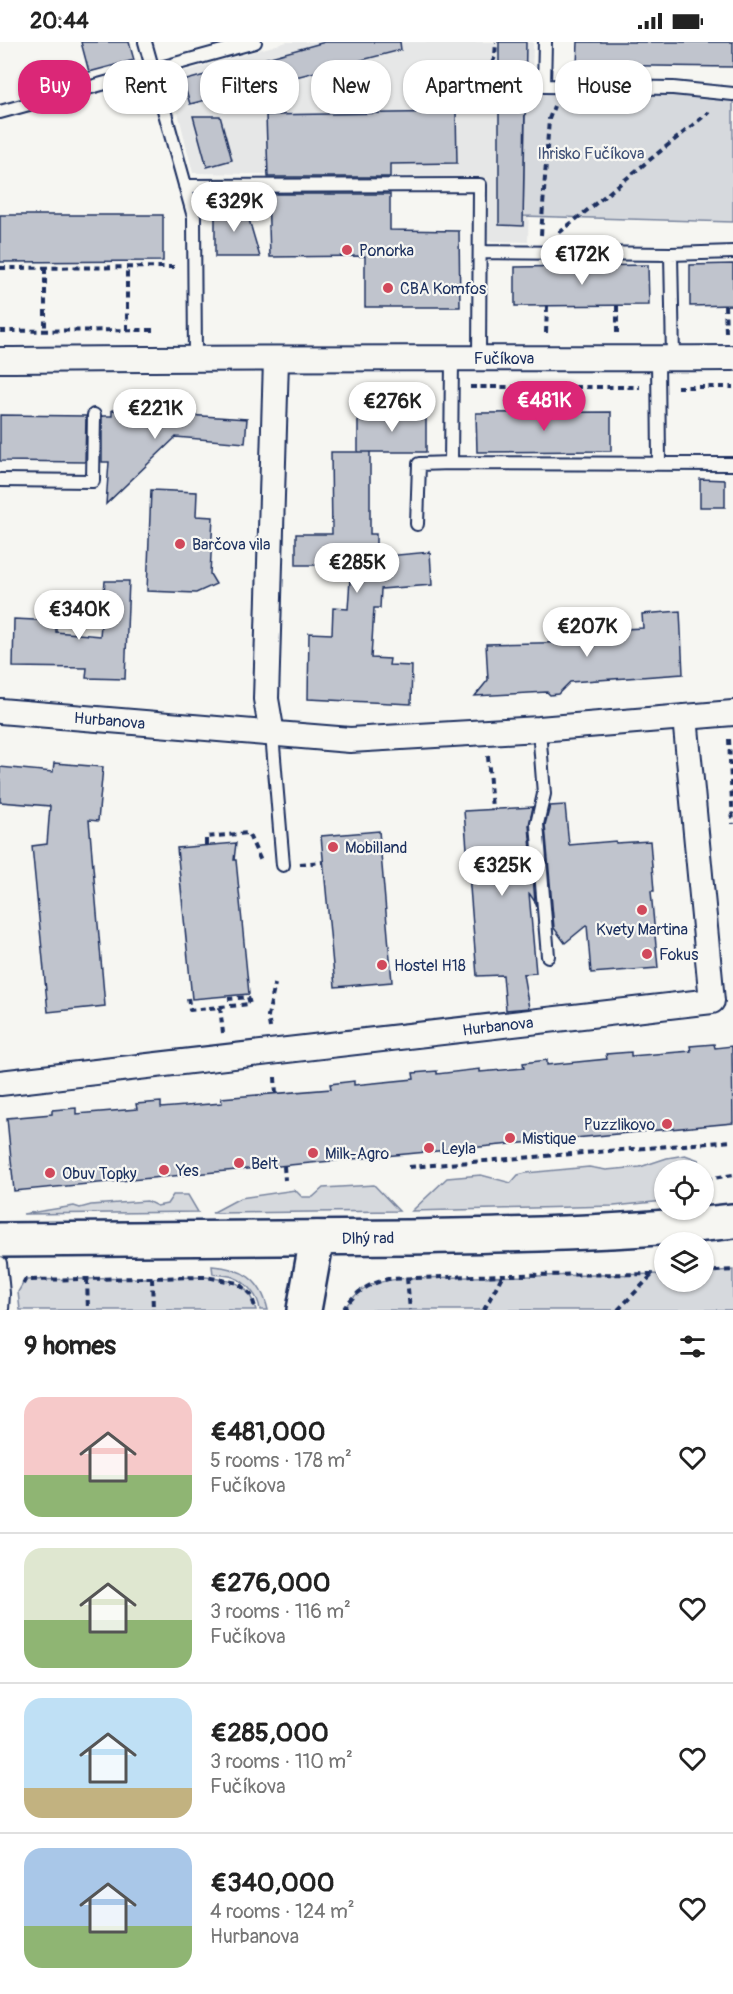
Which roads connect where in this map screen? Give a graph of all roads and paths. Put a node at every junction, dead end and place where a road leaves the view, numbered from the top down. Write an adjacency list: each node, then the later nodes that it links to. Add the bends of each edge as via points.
1 (145, 42): 6 (lane)
2 (255, 42): 5 (lane)
3 (496, 42): 9 (path)
4 (545, 42): 11 (lane, via 544,86)
5 (207, 55): 7 (lane); 8 (path)
6 (150, 60)
7 (188, 60)
8 (208, 60)
9 (494, 60)
10 (103, 84): 15 (lane)
11 (555, 86)
12 (652, 88): 13 (lane)
13 (732, 94): 20 (path)
14 (555, 101): 20 (path, via 549,119 541,235)
15 (0, 112)
16 (165, 114): 17 (lane)
17 (185, 186): 18 (lane, via 480,185); 22 (lane, via 194,217)
18 (480, 252): 20 (lane); 40 (lane)
19 (733, 252): 21 (lane)
20 (535, 253): 21 (lane)
21 (671, 254): 37 (lane)
22 (194, 267): 25 (path); 36 (lane)
23 (0, 268): 24 (path)
24 (45, 268): 25 (path); 32 (path)
25 (127, 268): 29 (path)
26 (617, 305): 35 (path)
27 (725, 305): 33 (path)
28 (547, 306): 34 (path)
29 (127, 330): 30 (path); 32 (path)
30 (163, 330)
31 (0, 331): 32 (path)
32 (45, 331)
33 (726, 332)
34 (546, 333)
35 (617, 333)
36 (195, 358): 41 (street, Fučíkova); 42 (street, Fučíkova)
37 (665, 358): 38 (street, Fučíkova); 40 (street, Fučíkova); 44 (lane)
38 (733, 358)
39 (452, 359): 40 (street, Fučíkova); 42 (street, Fučíkova); 43 (lane)
40 (479, 359)
41 (0, 360)
42 (276, 360): 56 (street, via 266,699)
43 (452, 387): 44 (path); 47 (lane)
44 (658, 387): 45 (path); 48 (lane)
45 (733, 387)
46 (94, 415): 50 (lane, via 93,481)
47 (451, 463): 48 (lane); 51 (lane, via 419,464)
48 (659, 463): 49 (lane)
49 (733, 464)
50 (0, 480)
51 (417, 524)
52 (0, 711): 56 (street, Hurbanova)
53 (730, 714): 54 (street, Hurbanova); 59 (path)
54 (685, 717): 55 (street, Hurbanova); 70 (street, Hurbanova, via 712,1000)
55 (538, 729): 56 (street, Hurbanova, via 350,740); 65 (lane, via 544,794 537,824)
56 (272, 734): 62 (lane)
57 (487, 746): 58 (path)
58 (492, 809)
59 (733, 821)
60 (206, 845): 64 (path, via 206,837 248,833)
61 (323, 862): 63 (path)
62 (283, 865)
63 (297, 865)
64 (264, 867)
65 (548, 956)
66 (275, 984): 69 (path)
67 (188, 998): 68 (path, via 190,1010 250,1004 248,997)
68 (228, 999)
69 (268, 1016)
70 (0, 1083)
71 (733, 1141): 73 (path)
72 (284, 1166): 76 (path)
73 (409, 1167)
74 (733, 1175): 75 (path)
75 (714, 1178)
76 (285, 1179)
77 (733, 1221): 78 (street, Dlhý rad, via 530,1235)
78 (317, 1238): 79 (street, Dlhý rad); 93 (street)
79 (0, 1240)
80 (0, 1263): 89 (lane)
81 (733, 1270): 82 (path)
82 (714, 1271)
83 (653, 1274): 84 (path); 97 (path)
84 (503, 1275): 86 (path); 96 (path)
85 (152, 1278): 87 (path); 91 (path); 92 (path, via 206,1277 238,1283 251,1295)
86 (407, 1278): 94 (path, via 372,1283 360,1290); 95 (path)
87 (87, 1279): 88 (path, via 25,1280); 90 (path)
88 (22, 1286)
89 (2, 1310)
90 (88, 1310)
91 (153, 1310)
92 (256, 1310)
93 (304, 1310)
94 (343, 1310)
95 (410, 1310)
96 (484, 1310)
97 (618, 1310)

